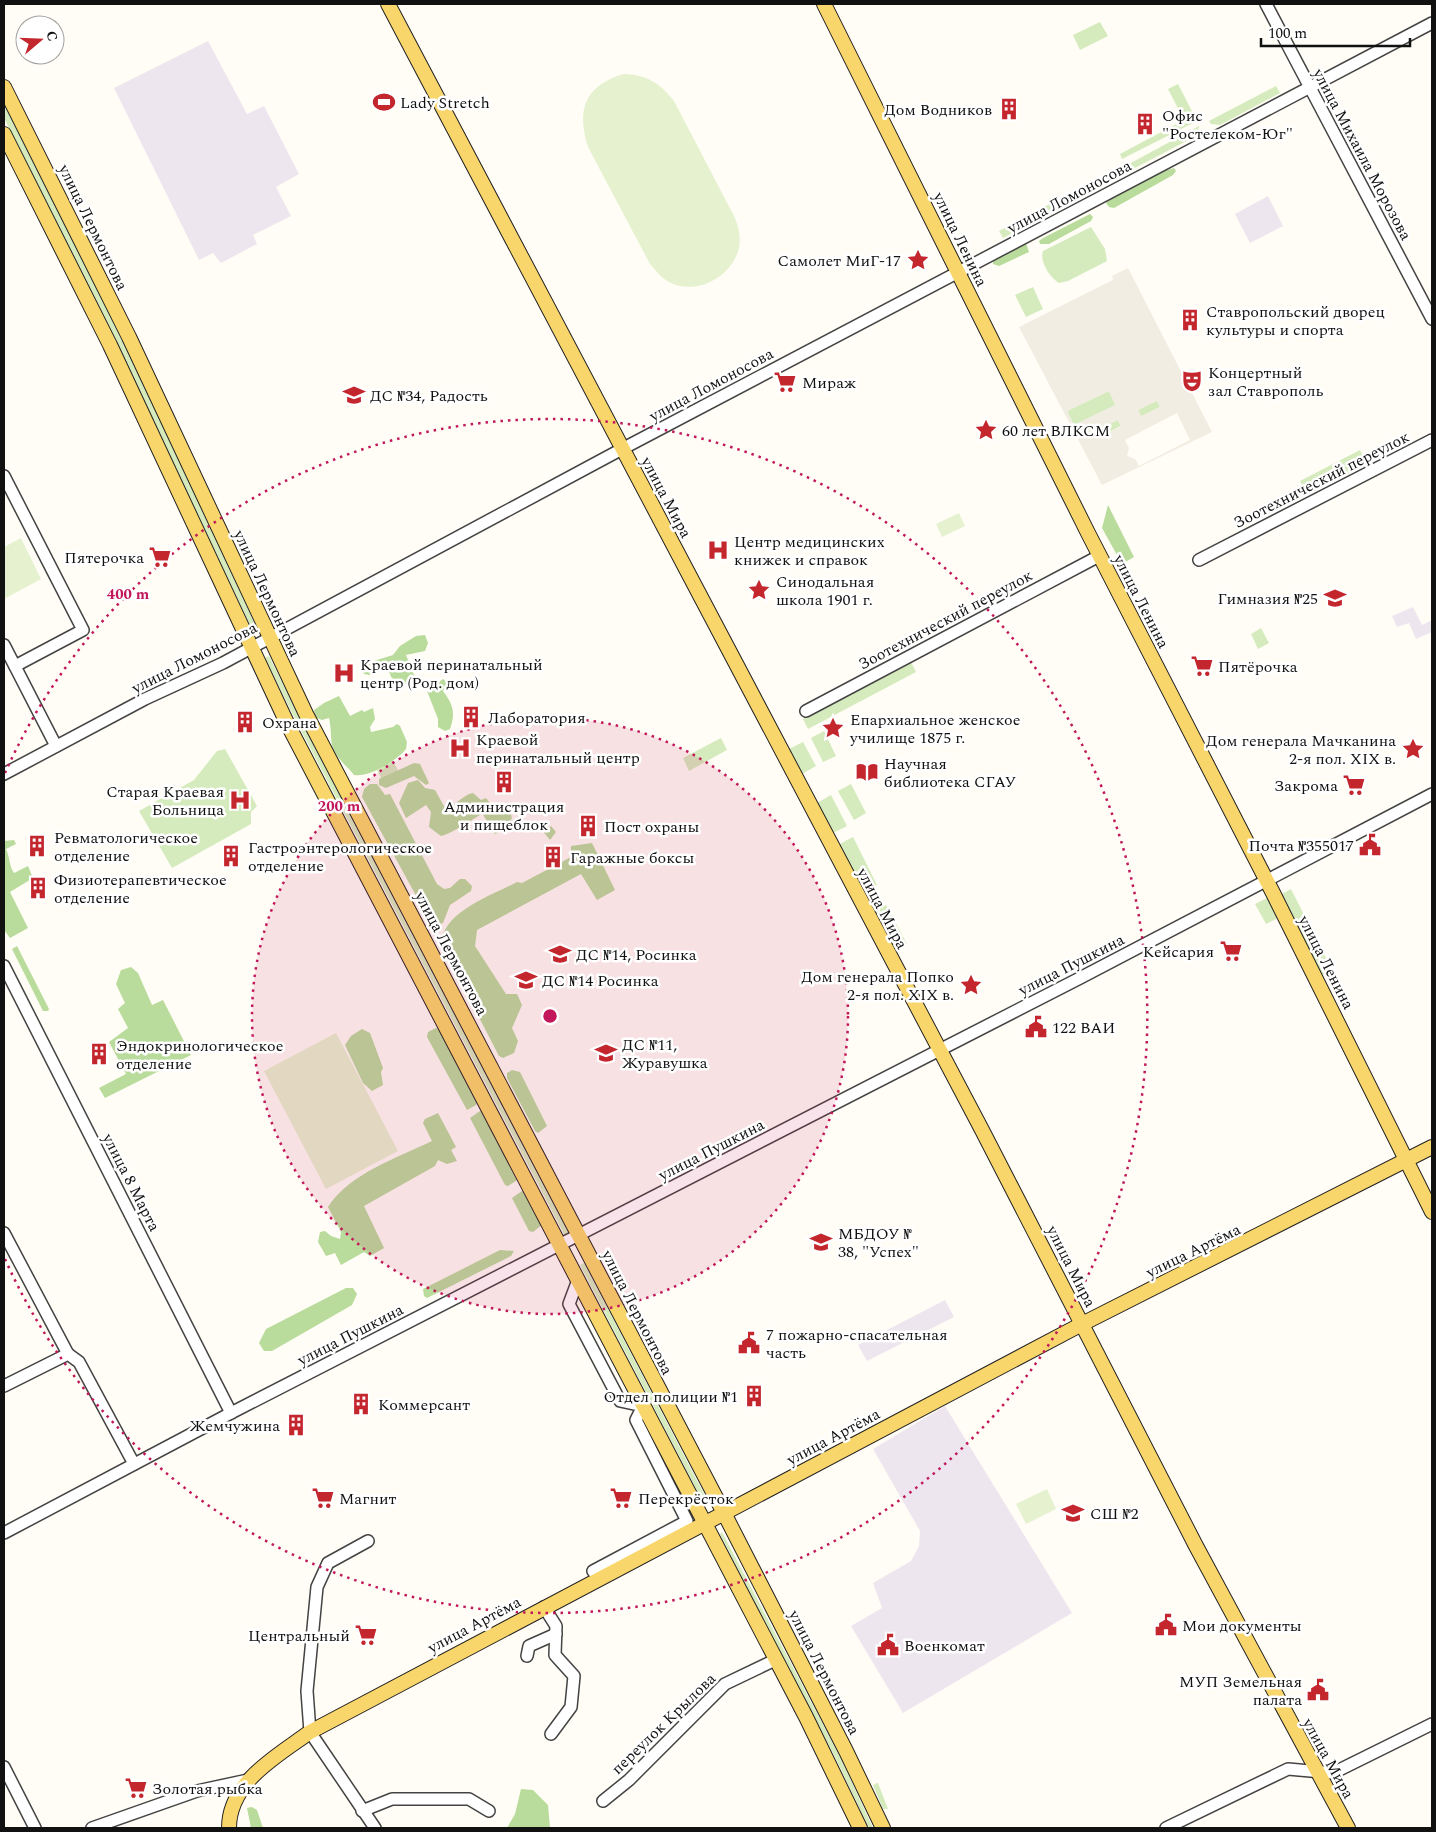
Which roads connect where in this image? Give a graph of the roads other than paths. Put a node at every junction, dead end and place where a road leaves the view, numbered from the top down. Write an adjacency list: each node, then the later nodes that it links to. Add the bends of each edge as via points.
1 (388, 4): 11 (main road, улица Мира)
2 (824, 4): 8 (main road, улица Ленина)
3 (1266, 4): 6 (street, улица Михаила Морозова)
4 (1432, 23): 6 (street, улица Ломоносова)
5 (4, 87): 15 (main road, улица Лермонтова, via 129,336)
6 (1310, 88): 8 (street, улица Ломоносова); 9 (street, улица Михаила Морозова)
7 (4, 134): 17 (main road, via 110,346)
8 (958, 272): 11 (street, улица Ломоносова); 13 (main road, улица Ленина)
9 (1432, 319)
10 (1432, 440): 14 (street, Зоотехнический переулок)
11 (622, 449): 15 (street, улица Ломоносова); 25 (main road, улица Мира)
12 (4, 476): 18 (street, via 83,630)
13 (1099, 556): 19 (street, Зоотехнический переулок); 23 (main road, улица Ленина)
14 (1199, 560)
15 (269, 637): 17 (street, улица Ломоносова); 30 (main road, улица Лермонтова, via 306,714)
16 (4, 645): 18 (street)
17 (251, 647): 20 (street, улица Ломоносова); 31 (main road, via 292,732)
18 (15, 666): 20 (street)
19 (806, 711)
20 (56, 746): 21 (street, улица Ломоносова)
21 (4, 774)
22 (1432, 794): 23 (street, улица Пушкина)
23 (1267, 881): 25 (street, улица Пушкина); 27 (main road, улица Ленина)
24 (4, 966): 37 (street, улица 8 Марта)
25 (939, 1049): 30 (street, улица Пушкина); 33 (main road, улица Мира)
26 (1432, 1147): 27 (main road, улица Артёма)
27 (1407, 1160): 28 (main road, улица Ленина); 33 (main road, улица Артёма)
28 (1432, 1212)
29 (4, 1232): 34 (street)
30 (579, 1236): 31 (street, улица Пушкина); 39 (main road, улица Лермонтова)
31 (560, 1245): 32 (main road); 37 (street, улица Пушкина)
32 (578, 1280): 36 (main road); 36 (street, via 569,1304 620,1402)
33 (1082, 1324): 39 (main road, улица Артёма); 52 (main road, улица Мира)
34 (68, 1354): 35 (street); 38 (street, via 79,1362)
35 (4, 1386)
36 (643, 1406): 40 (main road); 43 (street, via 636,1420 686,1521 594,1572)
37 (231, 1413): 38 (street, улица Пушкина)
38 (134, 1464): 41 (street, улица Пушкина)
39 (724, 1513): 40 (main road, улица Артёма); 62 (main road, улица Лермонтова)
40 (705, 1523): 43 (main road, улица Артёма); 47 (main road)
41 (4, 1533)
42 (368, 1541): 49 (street, via 328,1563 317,1587 307,1691)
43 (598, 1578): 44 (main road, улица Артёма)
44 (544, 1607): 45 (street, via 556,1626); 49 (main road, улица Артёма)
45 (556, 1634): 46 (street, via 528,1646); 50 (street, via 555,1655 574,1676 571,1707)
46 (527, 1656)
47 (776, 1660): 54 (street, переулок Крылова, via 725,1684 629,1780); 61 (main road)
48 (1432, 1724): 52 (street, via 1333,1773)
49 (310, 1732): 53 (main road, улица Артёма); 55 (street)
50 (551, 1734)
51 (4, 1767): 57 (street)
52 (1317, 1772): 63 (street, via 1288,1769); 64 (main road, улица Мира)
53 (248, 1780): 58 (street, via 197,1792); 59 (main road, улица Артёма, via 232,1808)
54 (603, 1801)
55 (362, 1811): 56 (street, via 392,1799 469,1800); 60 (street)
56 (489, 1811)
57 (36, 1828)
58 (92, 1828)
59 (229, 1828)
60 (375, 1828)
61 (860, 1828)
62 (883, 1828)
63 (1166, 1828)
64 (1348, 1828)

